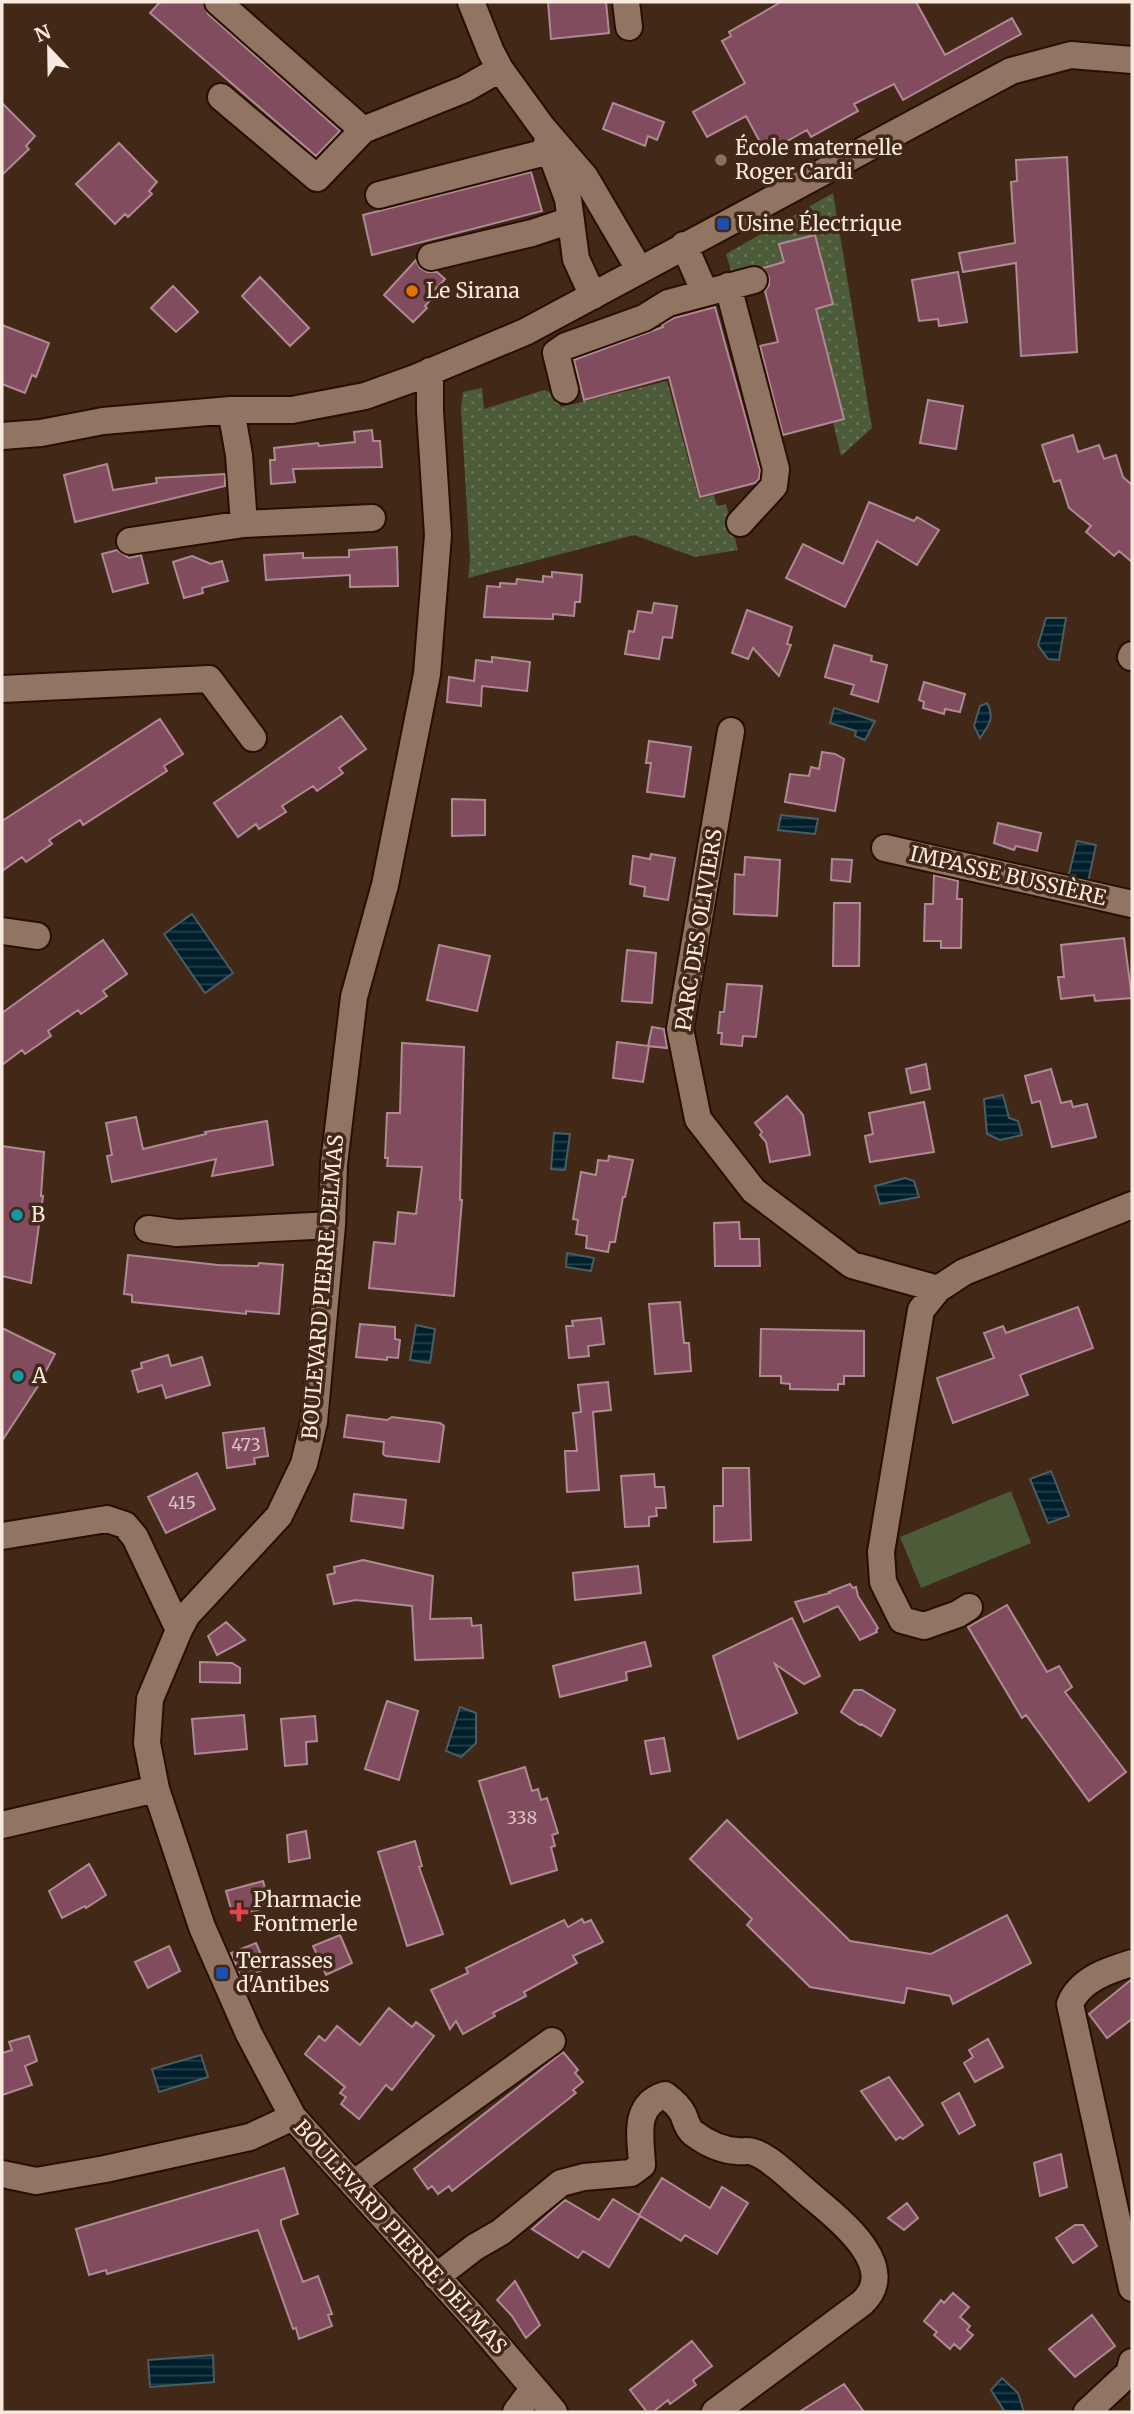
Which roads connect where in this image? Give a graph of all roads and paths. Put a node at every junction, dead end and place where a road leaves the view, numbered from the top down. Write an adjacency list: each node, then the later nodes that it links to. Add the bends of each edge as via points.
1 (218, 2): 6 (street)
2 (471, 2): 4 (street)
3 (1132, 60): 11 (street, via 1071,55 1011,71)
4 (500, 69): 6 (street, via 465,89); 7 (street)
5 (221, 97): 6 (street, via 317,178)
6 (363, 130)
7 (546, 139): 8 (street); 9 (street, via 584,177); 10 (street, via 568,199)
8 (379, 195)
9 (605, 212): 10 (street); 13 (street)
10 (571, 223): 12 (street); 15 (street, via 576,259)
11 (684, 245): 13 (street); 14 (street)
12 (431, 257)
13 (635, 272): 15 (street); 16 (street)
14 (722, 285): 16 (street); 22 (street, via 776,469 774,485)
15 (593, 296): 17 (street, via 525,332)
16 (651, 305): 18 (street, via 644,318 556,353)
17 (430, 371): 19 (street, via 365,396 292,410); 33 (street, BOULEVARD PIERRE DELMAS, via 438,535 427,674 384,885 354,997 334,1164)
18 (565, 390)
19 (231, 410): 20 (street, via 103,421); 23 (street)
20 (2, 436)
21 (372, 518): 23 (street)
22 (740, 523)
23 (244, 524): 24 (street)
24 (130, 541)
25 (2, 688): 27 (street, via 209,679)
26 (731, 732): 35 (street, PARC DES OLIVIERS, via 680,1029 698,1119 754,1191 852,1265)
27 (253, 738)
28 (884, 848): 29 (street, IMPASSE BUSSIÈRE)
29 (1132, 904)
30 (2, 931): 31 (street)
31 (37, 936)
32 (1132, 1205): 35 (street, via 964,1272)
33 (332, 1224): 34 (street, via 177,1233); 38 (street, BOULEVARD PIERRE DELMAS, via 314,1422 304,1464 279,1516)
34 (148, 1229)
35 (938, 1289): 37 (street, via 921,1310 881,1552 883,1582 902,1620 924,1626)
36 (2, 1536): 38 (street, via 107,1519 125,1525 135,1536)
37 (969, 1607)
38 (178, 1630): 39 (street, BOULEVARD PIERRE DELMAS, via 150,1699 147,1743)
39 (156, 1790): 40 (street); 43 (street, BOULEVARD PIERRE DELMAS, via 202,1927 249,2034)
40 (2, 1825)
41 (1132, 1963): 47 (street, via 1104,1972 1074,1993 1070,2004)
42 (552, 2041): 45 (street)
43 (293, 2117): 44 (street, via 250,2137 105,2169 36,2181); 45 (street, BOULEVARD PIERRE DELMAS)
44 (2, 2174)
45 (353, 2184): 46 (street, BOULEVARD PIERRE DELMAS)
46 (436, 2277): 49 (street, BOULEVARD PIERRE DELMAS); 52 (street, via 561,2183 631,2174 642,2165 640,2119 645,2107 665,2095 682,2112 689,2131 715,2147 753,2152 830,2210 872,2262 876,2278 872,2294 862,2303)
47 (1132, 2288)
48 (1132, 2362): 53 (street, via 1129,2373)
49 (533, 2389): 50 (street); 51 (street, BOULEVARD PIERRE DELMAS)
50 (516, 2412)
51 (554, 2412)
52 (715, 2412)
53 (1087, 2412)

